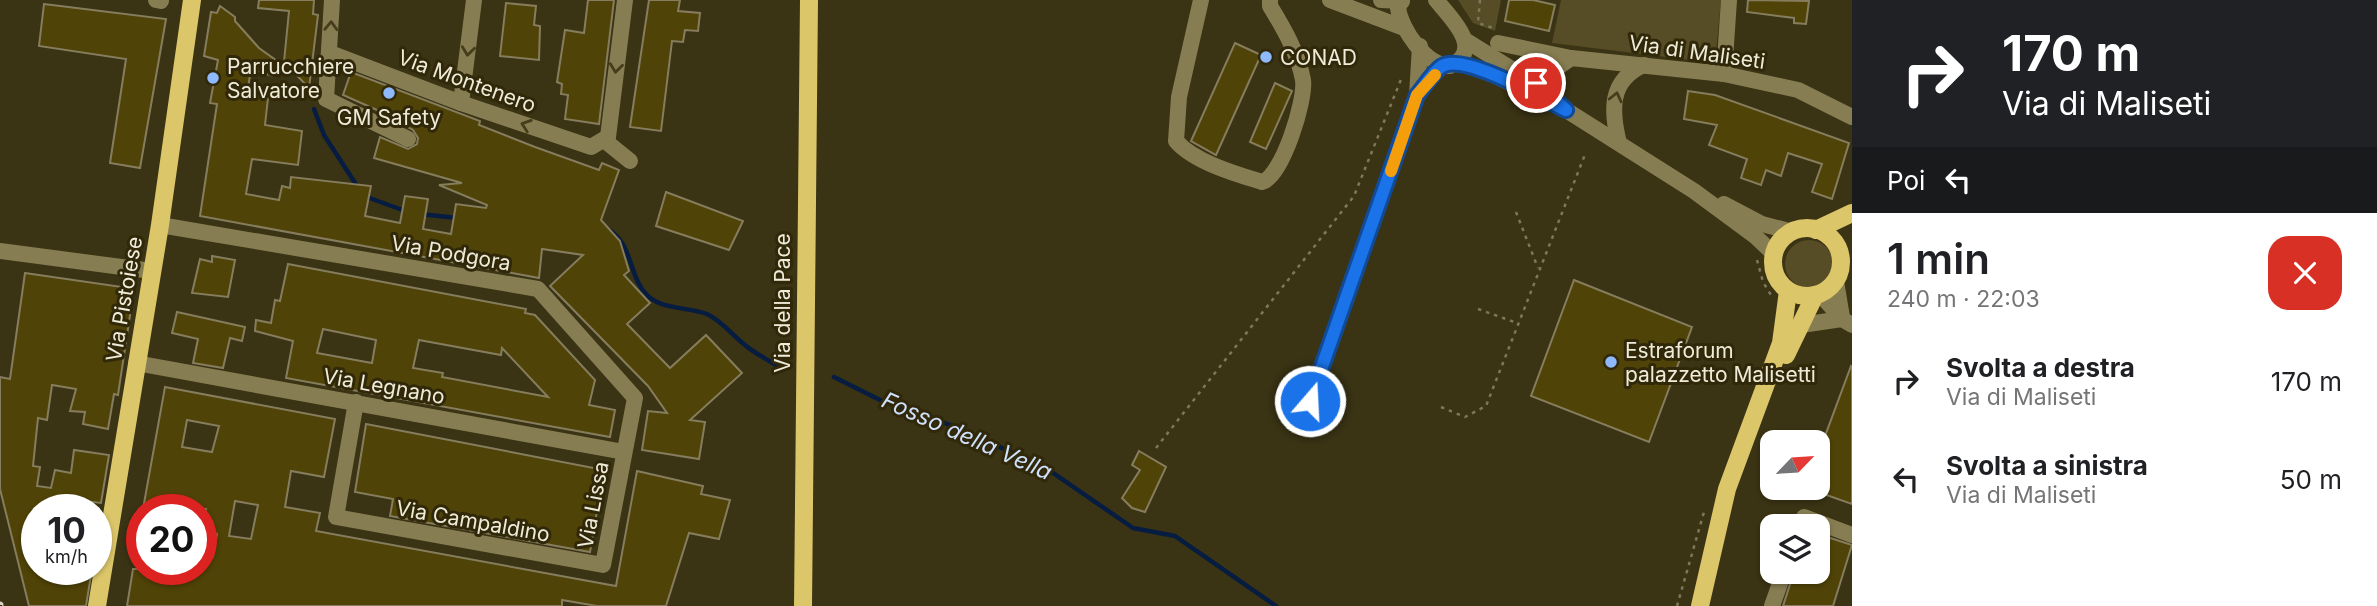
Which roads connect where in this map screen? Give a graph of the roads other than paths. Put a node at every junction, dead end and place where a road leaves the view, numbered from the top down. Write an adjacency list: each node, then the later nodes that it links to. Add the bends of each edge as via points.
1 (156, 0): 14 (street)
2 (192, 0): 35 (main road, Via Pistoiese)
3 (332, 0): 19 (street, one-way to 3)
4 (474, 0): 26 (street, one-way to 26)
5 (625, 0): 30 (street, one-way to 30, via 608,137)
6 (809, 0): 56 (main road, Via della Pace)
7 (1201, 0): 8 (street, via 1179,97 1176,141 1206,160 1262,181 1275,173 1293,132 1304,83)
8 (1270, 0)
9 (1330, 0): 15 (street)
10 (1381, 0): 11 (street)
11 (1402, 0): 15 (street, via 1398,8)
12 (1436, 0): 16 (street)
13 (1729, 0): 23 (street)
14 (161, 1)
15 (1404, 28): 18 (street)
16 (1471, 35): 21 (street, via 1466,50); 24 (street)
17 (1498, 43): 20 (street, Via di Maliseti)
18 (1420, 46): 21 (street, via 1429,58); 25 (street)
19 (330, 52): 26 (street, Via Montenero); 29 (street, via 326,99)
20 (1571, 58): 22 (street, Via di Maliseti); 24 (street)
21 (1450, 64): 25 (street); 27 (street, via 1496,76)
22 (1647, 64): 23 (street, Via di Maliseti); 31 (street, one-way to 22, via 1613,101 1617,87 1631,71)
23 (1724, 74): 28 (street, Via di Maliseti, via 1798,90)
24 (1536, 83): 27 (street)
25 (1417, 95): 47 (street)
26 (461, 103): 30 (street, Via Montenero, one-way to 26)
27 (1566, 110): 31 (street)
28 (1852, 117)
29 (408, 139)
30 (597, 144): 32 (street)
31 (1619, 144): 33 (street)
32 (630, 161)
33 (1694, 191): 37 (street, via 1762,224); 39 (street, via 1755,236)
34 (1852, 213): 36 (main road)
35 (160, 225): 41 (main road, Via Pistoiese); 50 (street, Via Podgora, via 538,289 635,398)
36 (1816, 230): 37 (main road); 40 (main road, via 1835,242)
37 (1793, 232): 39 (main road)
38 (0, 251): 41 (street)
39 (1765, 255): 43 (main road)
40 (1843, 265): 42 (main road); 44 (street)
41 (152, 271): 46 (main road, Via Pistoiese)
42 (1817, 295): 43 (main road); 44 (street); 45 (main road)
43 (1782, 296): 49 (main road, via 1781,343)
44 (1847, 322): 45 (street)
45 (1801, 325): 49 (main road)
46 (136, 363): 48 (street, Via Legnano); 55 (main road, Via Pistoiese)
47 (1310, 401)
48 (356, 402): 50 (street, Via Legnano); 53 (street, Via Campaldino, via 336,517)
49 (1755, 409): 57 (main road, via 1727,489)
50 (624, 452): 53 (street, Via Lissa)
51 (1830, 527): 52 (street)
52 (1852, 535)
53 (603, 565)
54 (1780, 584): 58 (street)
55 (97, 606)
56 (803, 606)
57 (1700, 606)
58 (1772, 606)

